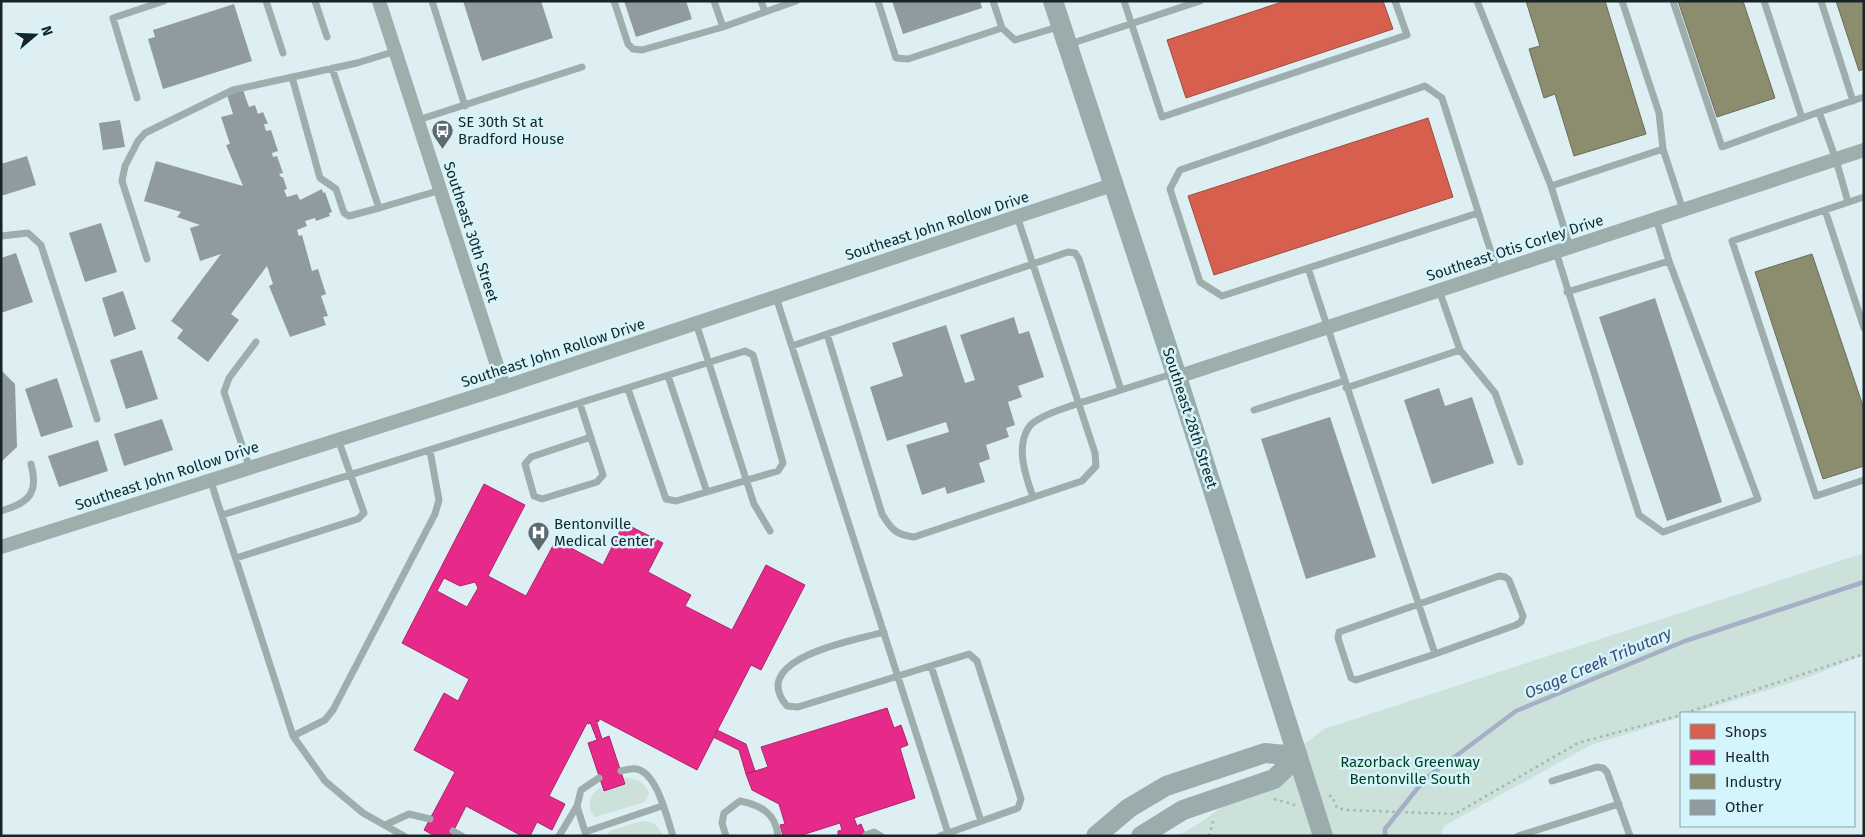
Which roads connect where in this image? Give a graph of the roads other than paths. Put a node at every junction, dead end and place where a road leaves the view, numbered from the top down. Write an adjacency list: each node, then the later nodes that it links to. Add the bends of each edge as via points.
1 (164, 1): 34 (lane, via 113,18)
2 (266, 1): 29 (lane)
3 (315, 1): 26 (lane)
4 (379, 1): 28 (street, Southeast 30th Street)
5 (432, 1): 36 (lane)
6 (614, 1): 24 (lane, via 628,44 633,49 642,50)
7 (714, 1): 24 (lane)
8 (761, 1): 21 (lane)
9 (796, 1): 21 (lane)
10 (878, 1): 25 (lane, via 896,58 908,59)
11 (993, 1): 25 (lane)
12 (1053, 1): 23 (main road, Southeast 28th Street)
13 (1124, 1): 22 (lane)
14 (1200, 1): 22 (lane)
15 (1395, 1): 22 (lane, via 1407,35 1162,117)
16 (1477, 1): 44 (lane)
17 (1622, 1): 40 (lane, via 1660,113)
18 (1673, 1): 38 (lane, via 1722,147)
19 (1764, 1): 38 (lane)
20 (1821, 1): 35 (lane)
21 (765, 12): 24 (lane)
22 (1132, 24): 27 (lane)
23 (1061, 26): 25 (lane, via 1015,40); 27 (main road, Southeast 28th Street)
24 (723, 27)
25 (1002, 28)
26 (326, 37)
27 (1067, 45): 43 (main road, Southeast 28th Street)
28 (396, 51): 31 (lane); 39 (street, Southeast 30th Street)
29 (283, 52)
30 (582, 67): 36 (lane)
31 (332, 68): 32 (lane); 48 (lane)
32 (292, 77): 48 (lane, via 320,178 336,189 344,213 349,216); 57 (lane, via 233,90 153,129 138,141 125,166 122,181)
33 (1864, 97): 35 (lane)
34 (137, 98)
35 (1853, 101): 37 (lane)
36 (465, 106): 39 (lane)
37 (1819, 112): 38 (lane); 42 (lane)
38 (1802, 118)
39 (418, 120): 45 (street, Southeast 30th Street)
40 (1663, 149): 44 (lane); 49 (lane)
41 (1864, 150): 42 (street, Southeast Otis Corley Drive)
42 (1836, 160): 47 (lane); 49 (street, Southeast Otis Corley Drive)
43 (1112, 185): 52 (street, Southeast John Rollow Drive); 73 (main road, Southeast 28th Street)
44 (1551, 186): 55 (lane)
45 (441, 190): 48 (lane); 76 (street, Southeast 30th Street)
46 (1864, 197): 47 (lane)
47 (1848, 202): 50 (lane)
48 (379, 208)
49 (1683, 210): 53 (street, Southeast Otis Corley Drive)
50 (1826, 210): 67 (lane); 91 (lane, via 1732,240 1816,496)
51 (1478, 213): 60 (lane); 60 (lane, via 1442,98 1425,86 1180,170 1170,189 1200,282 1222,296); 61 (lane)
52 (1017, 216): 59 (lane); 64 (street, Southeast John Rollow Drive)
53 (1656, 219): 55 (street, Southeast Otis Corley Drive); 58 (lane)
54 (1, 236): 82 (lane, via 28,233 41,245)
55 (1570, 247): 56 (street, Southeast Otis Corley Drive)
56 (1556, 252): 61 (street, Southeast Otis Corley Drive); 63 (lane)
57 (147, 259)
58 (1669, 261): 63 (lane); 63 (lane, via 1758,499 1664,532 1639,515)
59 (1032, 264): 68 (lane); 78 (lane, via 1068,252 1075,253); 80 (lane)
60 (1308, 268): 66 (lane)
61 (1497, 271): 62 (street, Southeast Otis Corley Drive)
62 (1439, 290): 66 (street, Southeast Otis Corley Drive); 71 (lane)
63 (1567, 292)
64 (776, 296): 65 (street, Southeast John Rollow Drive); 70 (lane)
65 (696, 323): 72 (lane); 76 (street, Southeast John Rollow Drive)
66 (1327, 326): 73 (street, Southeast Otis Corley Drive); 75 (lane)
67 (1864, 328)
68 (827, 334): 70 (lane); 94 (lane, via 882,514 892,531 914,537)
69 (256, 342): 88 (lane, via 224,392)
70 (792, 346): 101 (lane)
71 (1460, 350): 75 (lane); 86 (lane, via 1495,393)
72 (710, 363): 74 (lane); 92 (lane); 92 (lane, via 745,351 753,355 783,463 778,471)
73 (1176, 375): 78 (lane); 106 (main road, Southeast 28th Street)
74 (668, 376): 77 (lane); 93 (lane)
75 (1345, 384): 81 (lane); 100 (lane)
76 (504, 387): 84 (street, Southeast John Rollow Drive)
77 (628, 389): 79 (lane); 93 (lane, via 666,499 676,501)
78 (1122, 390): 80 (lane)
79 (580, 404): 83 (lane); 85 (lane)
80 (1079, 404): 94 (lane, via 1040,417 1029,427 1023,449 1025,475); 94 (lane, via 1096,466 1082,481)
81 (1254, 410)
82 (97, 419)
83 (591, 437): 83 (lane, via 603,475 597,482 542,499 534,496 525,464 531,457)
84 (338, 439): 88 (street, Southeast John Rollow Drive); 89 (lane)
85 (430, 451): 89 (lane); 105 (lane, via 439,500 435,514 333,710 325,720)
86 (1520, 462)
87 (31, 464): 95 (lane, via 34,484 29,497 18,506)
88 (249, 466): 90 (street, Southeast John Rollow Drive)
89 (351, 476): 96 (lane); 99 (lane, via 364,513 358,519)
90 (210, 478): 96 (lane); 98 (street, Southeast John Rollow Drive)
91 (1864, 480)
92 (747, 481): 93 (lane); 97 (lane, via 754,504)
93 (707, 492)
94 (1033, 498)
95 (1, 511)
96 (222, 516): 99 (lane)
97 (770, 531)
98 (1, 546)
99 (236, 558): 105 (lane)
100 (1419, 605): 102 (lane); 102 (lane, via 1338,632 1351,678 1356,680); 102 (lane, via 1499,576 1505,577 1523,616 1516,625)
101 (884, 632): 104 (lane); 104 (lane, via 802,655 783,672 778,682 780,698 787,706 798,707)
102 (1435, 654)
103 (931, 666): 104 (lane); 114 (lane); 114 (lane, via 969,654 977,661 1021,799 1018,808)
104 (899, 676): 119 (lane)
105 (293, 736): 115 (lane, via 325,781 363,813)
106 (1298, 756): 128 (main road, via 1266,753 1166,786 1129,808); 129 (main road, via 1274,779 1183,810); 130 (main road, Southeast 28th Street)
107 (621, 771): 112 (lane, via 635,769 645,772 653,780)
108 (599, 778): 111 (lane, via 581,790)
109 (1552, 782): 110 (lane, via 1596,767 1603,768)
110 (1619, 804): 131 (lane); 132 (lane)
111 (577, 806): 117 (lane); 122 (lane)
112 (662, 806): 117 (lane); 123 (lane)
113 (430, 819): 115 (lane, via 409,814)
114 (981, 821): 119 (lane)
115 (385, 825): 120 (lane)
116 (453, 831): 121 (lane)
117 (586, 834)
118 (866, 835): 126 (lane, via 874,832)
119 (948, 835): 127 (lane)
120 (404, 836)
121 (462, 836)
122 (560, 836)
123 (673, 836)
124 (726, 836): 125 (lane, via 722,823 724,813 740,801 757,805 772,816)
125 (778, 836)
126 (881, 836)
127 (940, 836)
128 (1096, 836)
129 (1141, 836)
130 (1322, 836)
131 (1518, 836)
132 (1630, 836)

